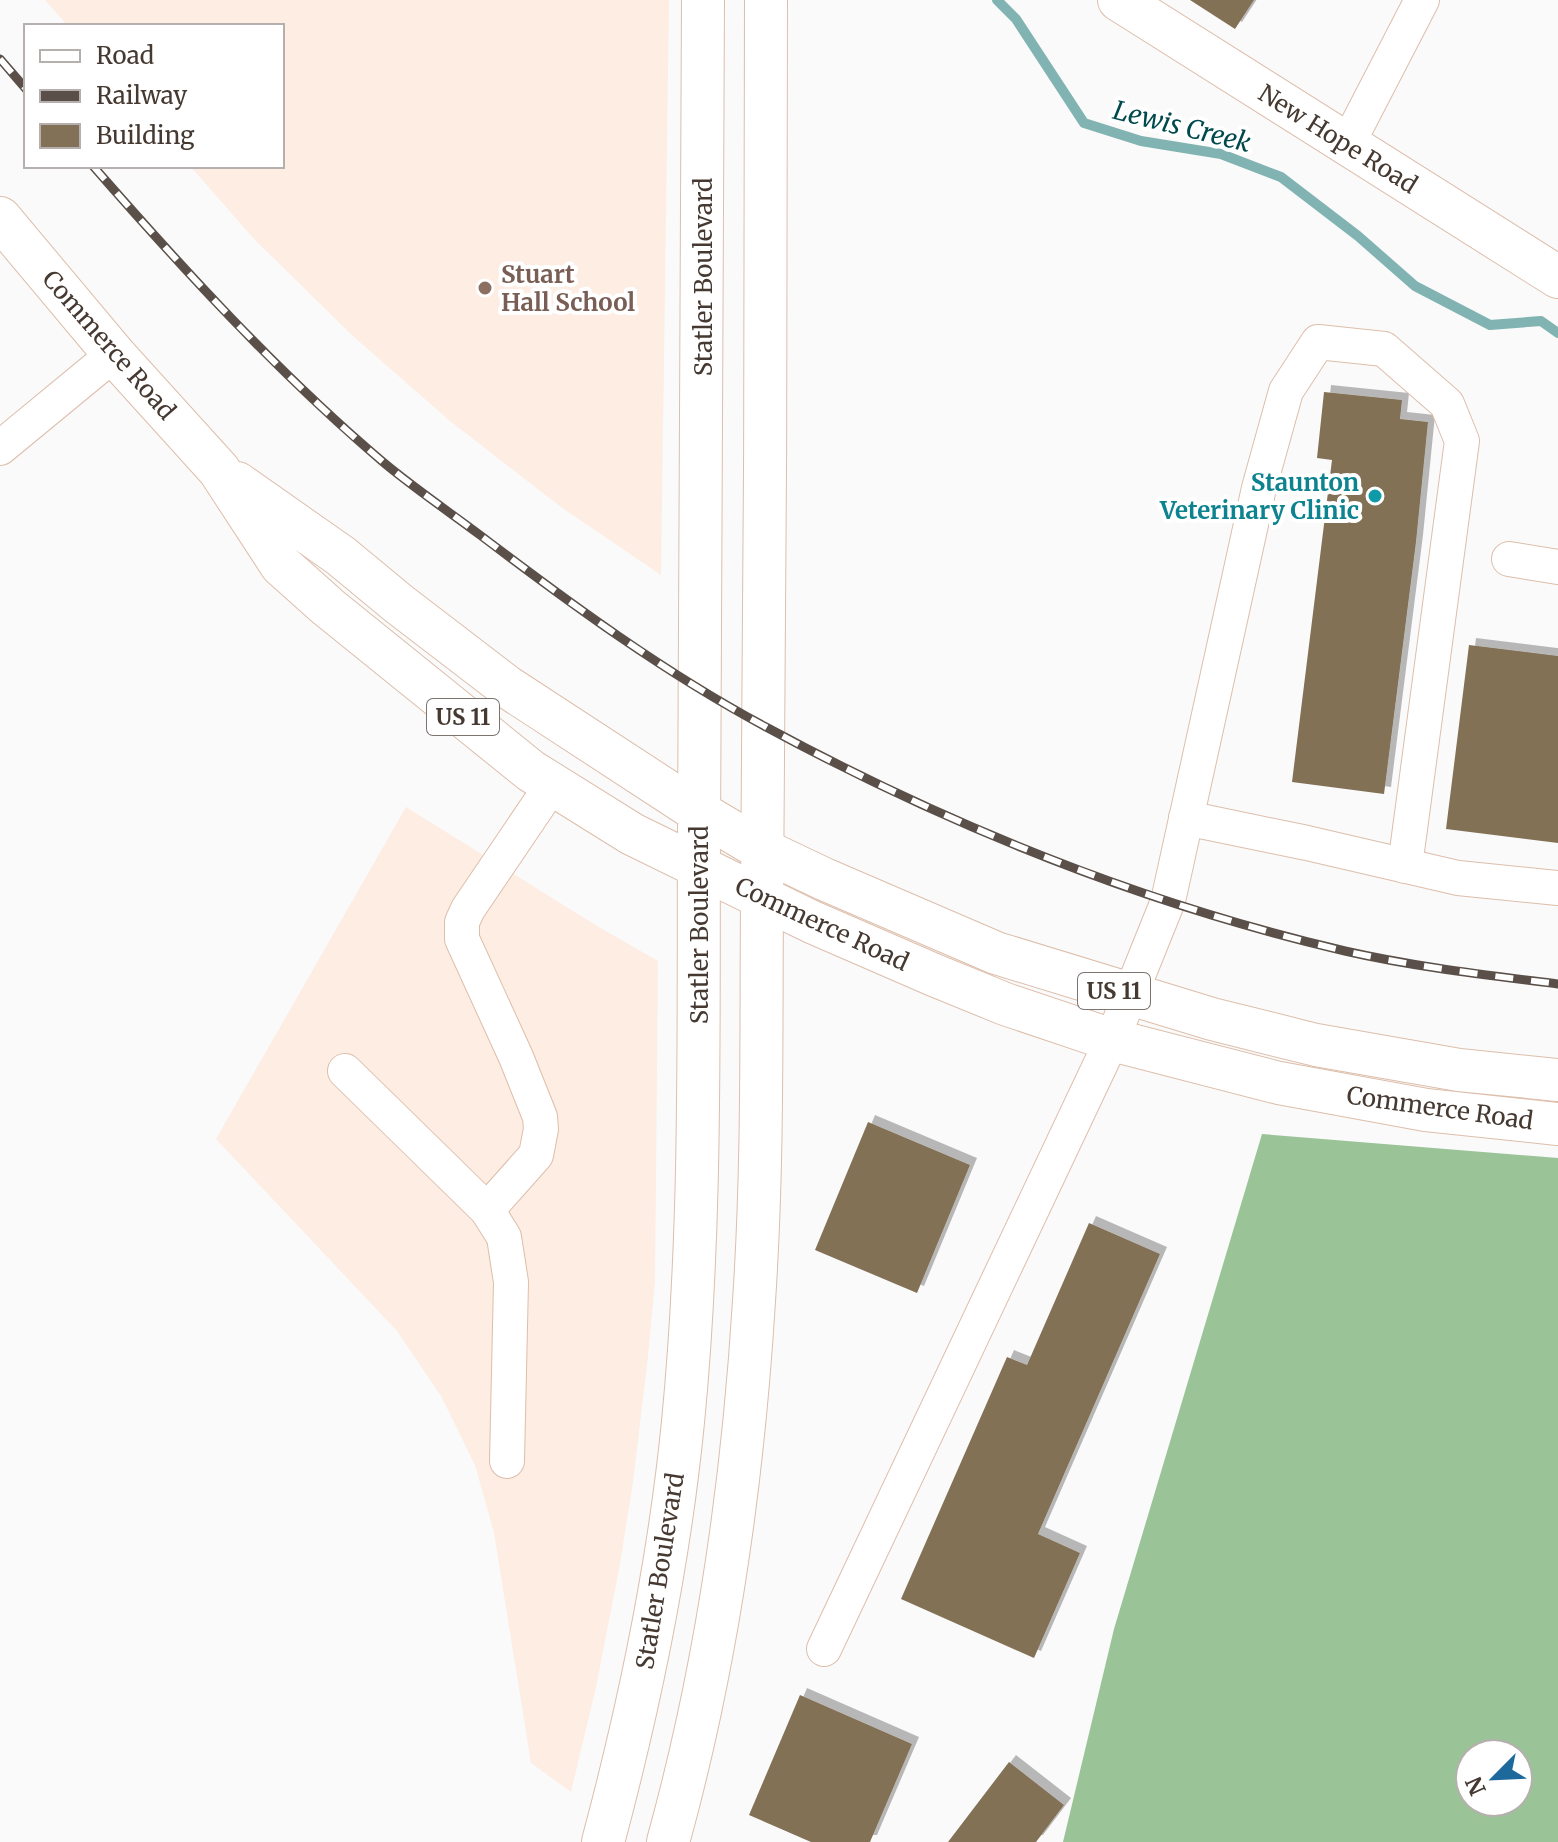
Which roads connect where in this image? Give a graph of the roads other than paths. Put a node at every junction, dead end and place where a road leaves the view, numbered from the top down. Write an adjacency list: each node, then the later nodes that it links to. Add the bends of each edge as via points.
1 (703, 0): 14 (main road, Statler Boulevard)
2 (766, 0): 16 (main road)
3 (1119, 0): 5 (main road, New Hope Road)
4 (1422, 0): 5 (street)
5 (1347, 145): 7 (main road, New Hope Road)
6 (0, 218): 8 (main road, Commerce Road / US 11)
7 (1558, 277)
8 (114, 354): 9 (street); 10 (main road, Commerce Road / US 11)
9 (0, 448)
10 (219, 470): 13 (main road, Commerce Road / US 11, via 281,565); 14 (main road, Commerce Road / US 11, via 341,556 506,686)
11 (1509, 559): 12 (street)
12 (1558, 567)
13 (552, 785): 18 (main road, Commerce Road / US 11); 26 (street, via 462,922 462,939 540,1117 536,1155)
14 (699, 812): 16 (main road, Commerce Road / US 11); 18 (main road, Statler Boulevard)
15 (1186, 818): 17 (street); 17 (street, via 1259,488 1286,391 1318,342 1384,349 1447,404 1462,441); 21 (street, via 1168,901)
16 (763, 850): 20 (main road); 21 (main road, Commerce Road / US 11, via 996,953)
17 (1405, 866): 19 (street, via 1458,878)
18 (699, 867): 20 (main road, Commerce Road / US 11); 29 (main road, Statler Boulevard, via 696,1214 683,1421 647,1662)
19 (1558, 888)
20 (762, 898): 22 (main road, Commerce Road / US 11, via 1005,1004); 30 (main road, via 760,1186 747,1393 710,1653)
21 (1132, 997): 22 (street); 24 (main road, Commerce Road / US 11, via 1316,1045 1459,1070)
22 (1112, 1040): 25 (main road, Commerce Road / US 11, via 1279,1083 1426,1110); 28 (street)
23 (345, 1071): 26 (street)
24 (1558, 1080)
25 (1558, 1124)
26 (487, 1210): 27 (street, via 504,1237 511,1282)
27 (507, 1461)
28 (824, 1649)
29 (603, 1842)
30 (668, 1842)

